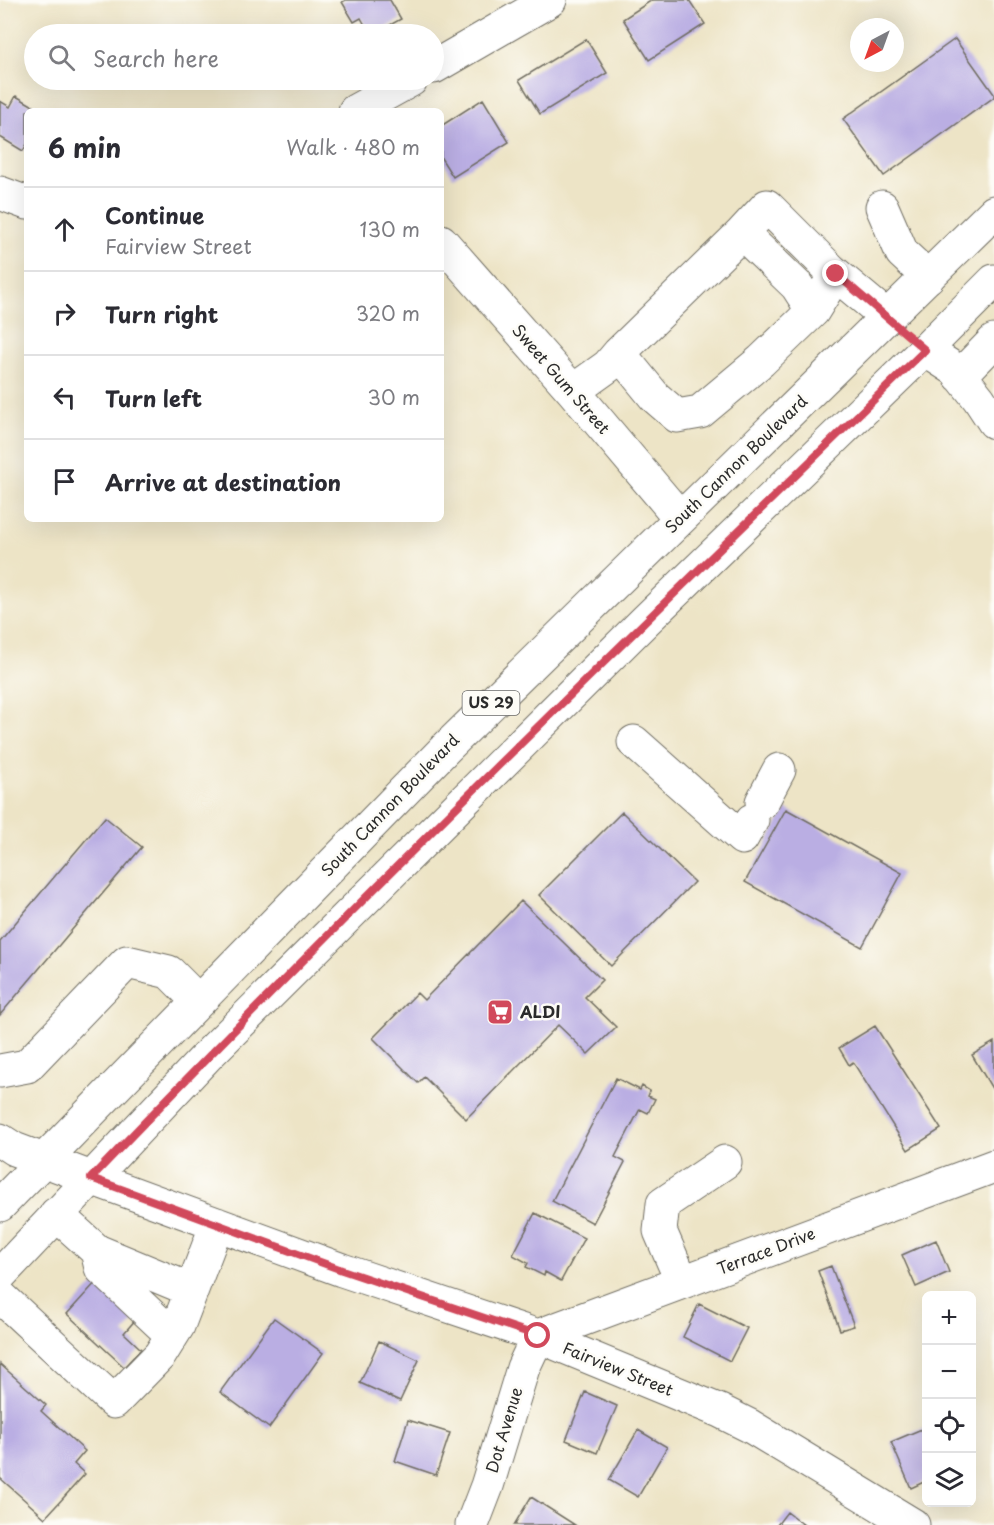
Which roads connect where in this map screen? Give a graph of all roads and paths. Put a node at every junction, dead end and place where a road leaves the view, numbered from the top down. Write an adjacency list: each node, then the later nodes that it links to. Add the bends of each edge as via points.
1 (550, 0): 2 (main road)
2 (444, 61)
3 (393, 90): 4 (main road)
4 (360, 108)
5 (0, 193): 6 (main road)
6 (24, 202)
7 (882, 207): 12 (main road, via 903,253)
8 (994, 212): 12 (main road, South Cannon Boulevard / US 29)
9 (742, 233): 11 (main road, via 767,206); 15 (main road, via 797,286); 18 (main road)
10 (444, 244): 19 (main road, Sweet Gum Street)
11 (836, 274): 14 (main road); 15 (main road)
12 (928, 277): 14 (main road, South Cannon Boulevard / US 29)
13 (994, 281): 17 (main road, US 29)
14 (887, 317): 17 (main road); 21 (main road, South Cannon Boulevard / US 29)
15 (804, 319): 18 (main road, via 700,412 677,416 655,397)
16 (994, 341): 20 (main road)
17 (925, 350): 20 (main road, via 956,370); 30 (main road, US 29, via 645,621 210,1053)
18 (619, 353): 19 (main road, via 608,366)
19 (573, 391): 21 (main road, Sweet Gum Street)
20 (982, 397)
21 (680, 518): 24 (main road, South Cannon Boulevard / US 29, via 446,748)
22 (634, 741): 23 (main road, via 742,838)
23 (779, 770)
24 (198, 1001): 25 (main road, via 169,972 127,962 27,1066); 27 (main road, South Cannon Boulevard / US 29)
25 (0, 1071)
26 (0, 1140): 27 (main road, Fairview Street)
27 (44, 1160): 30 (main road, Fairview Street); 31 (main road, South Cannon Boulevard / US 29)
28 (725, 1162): 36 (main road, via 663,1204 660,1231)
29 (994, 1166): 36 (main road, Terrace Drive)
30 (91, 1178): 32 (main road, US 29); 33 (main road, Fairview Street)
31 (0, 1206)
32 (56, 1215): 34 (main road); 35 (main road, US 29)
33 (217, 1224): 37 (main road); 40 (main road, Fairview Street)
34 (97, 1251): 37 (main road); 39 (main road, via 100,1268)
35 (0, 1275)
36 (682, 1282): 40 (main road, Terrace Drive)
37 (191, 1290): 39 (main road)
38 (0, 1296): 39 (main road, via 114,1402 160,1355)
39 (172, 1335)
40 (538, 1336): 41 (main road, Dot Avenue, via 523,1368); 42 (main road, Fairview Street, via 750,1426)
41 (472, 1525)
42 (913, 1525)

